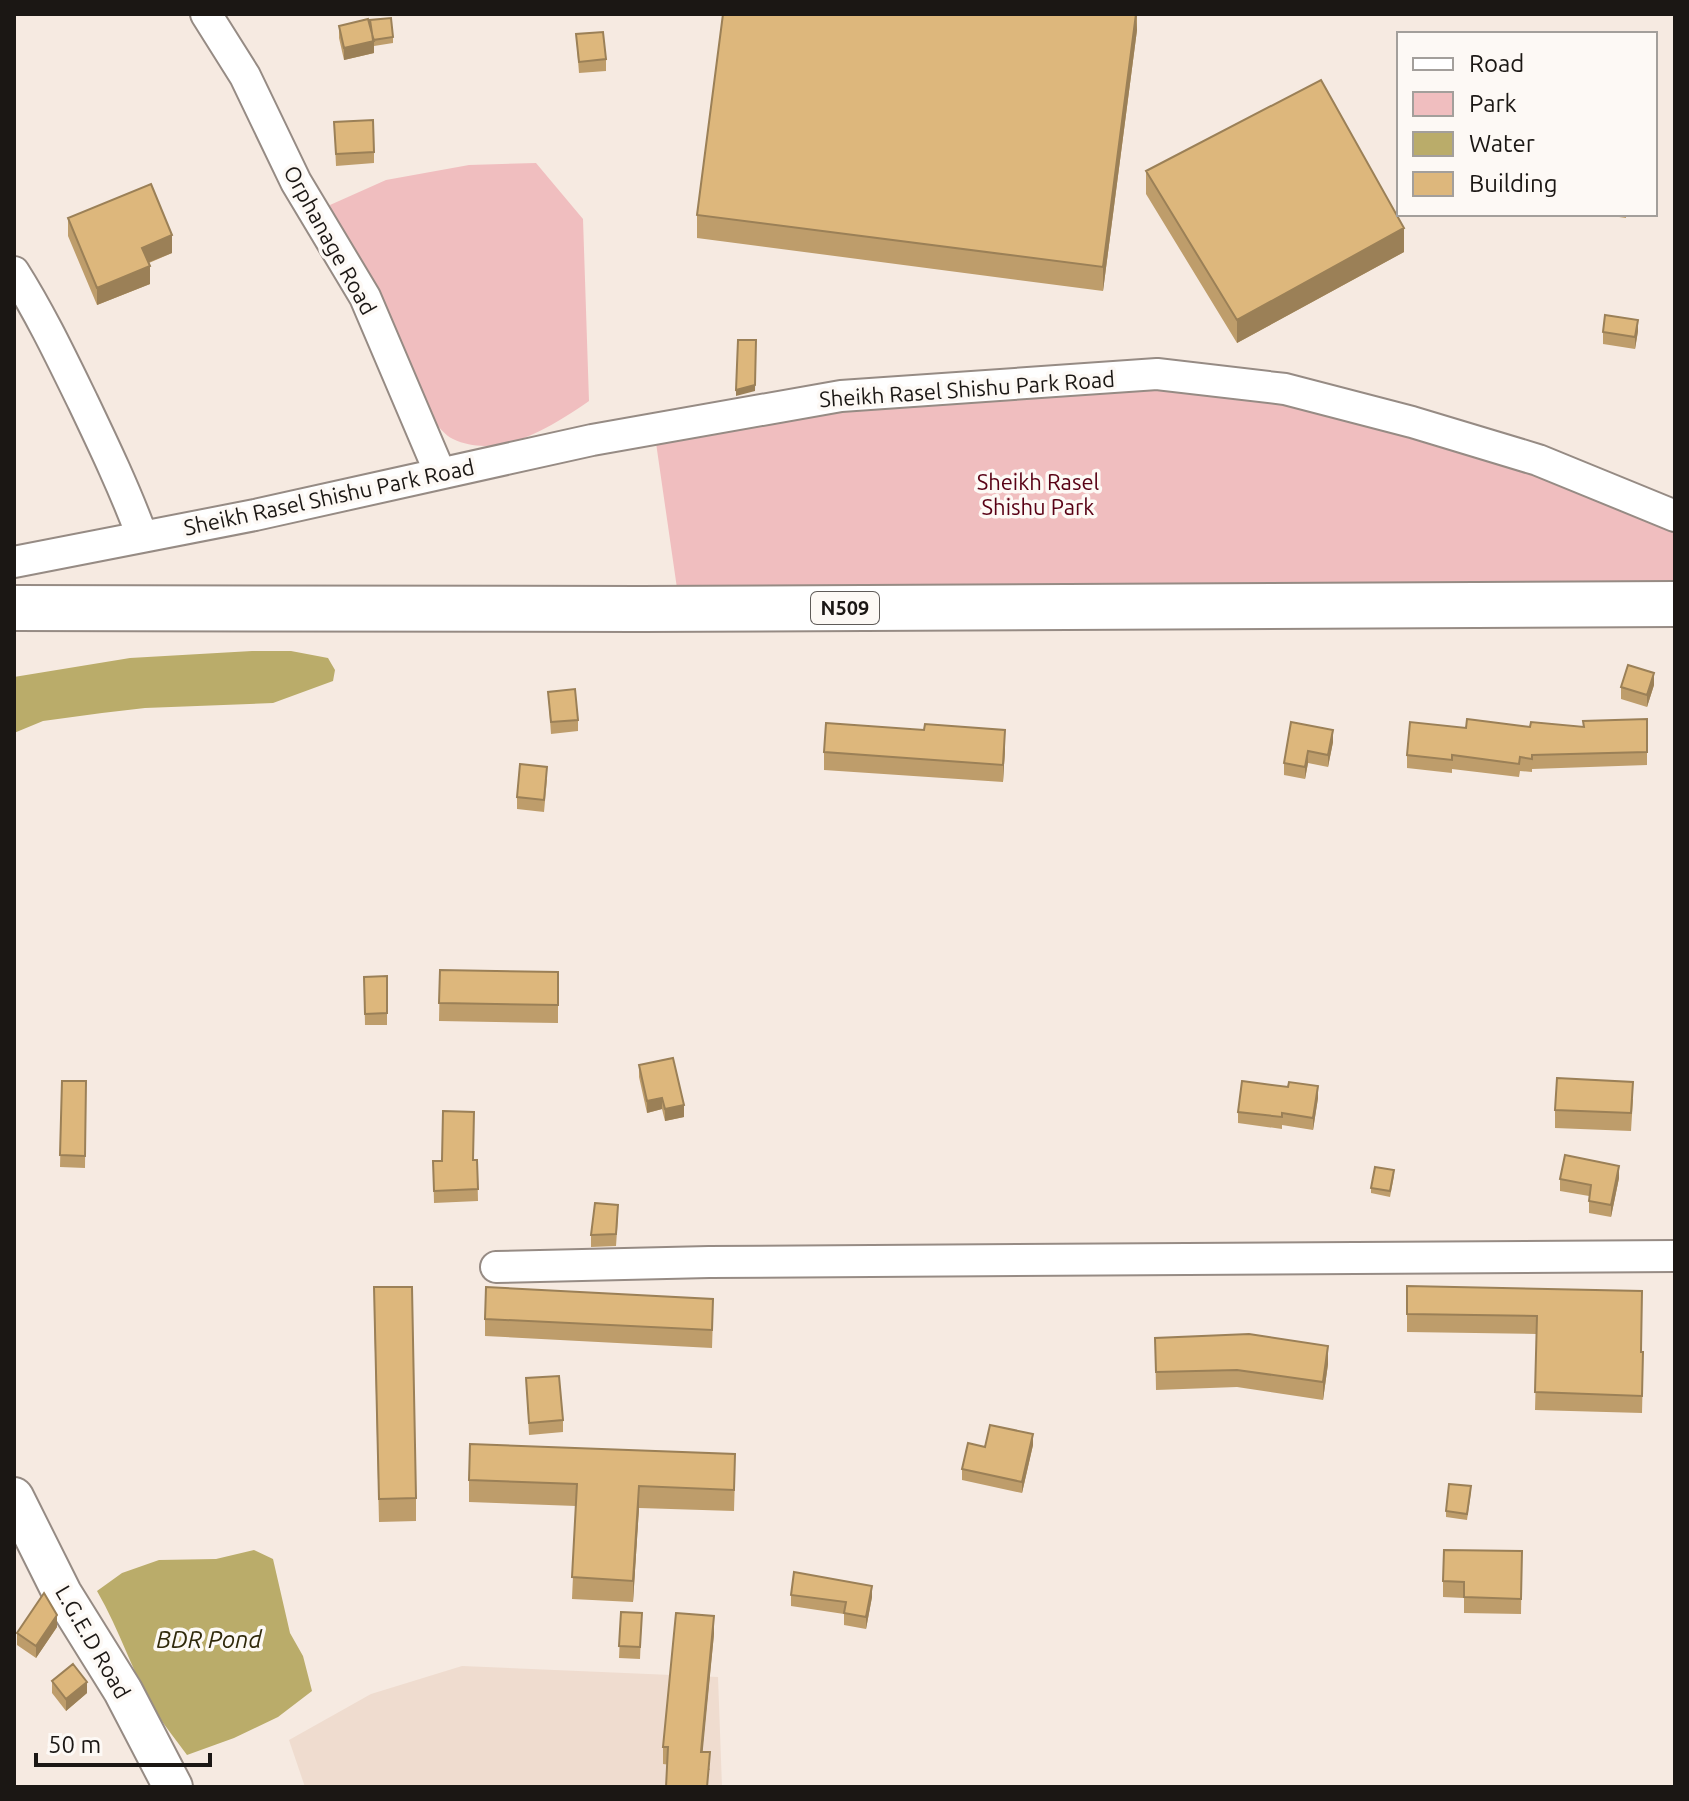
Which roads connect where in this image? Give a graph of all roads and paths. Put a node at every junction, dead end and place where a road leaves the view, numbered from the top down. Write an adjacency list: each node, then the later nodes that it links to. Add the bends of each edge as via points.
1 (206, 14): 3 (street, Orphanage Road, via 365,297)
2 (14, 272): 5 (street, via 68,371)
3 (440, 473): 4 (street, Sheikh Rasel Shishu Park Road, via 841,396 1157,374 1285,389 1412,422 1538,460); 5 (street, Sheikh Rasel Shishu Park Road)
4 (1675, 516)
5 (142, 536): 6 (street, Sheikh Rasel Shishu Park Road)
6 (14, 562)
7 (1675, 604): 8 (highway, N509)
8 (14, 608)
9 (1675, 1256): 10 (street)
10 (496, 1267)
11 (14, 1497): 12 (main road, L.G.E.D Road, via 62,1593 117,1681)
12 (173, 1787)

